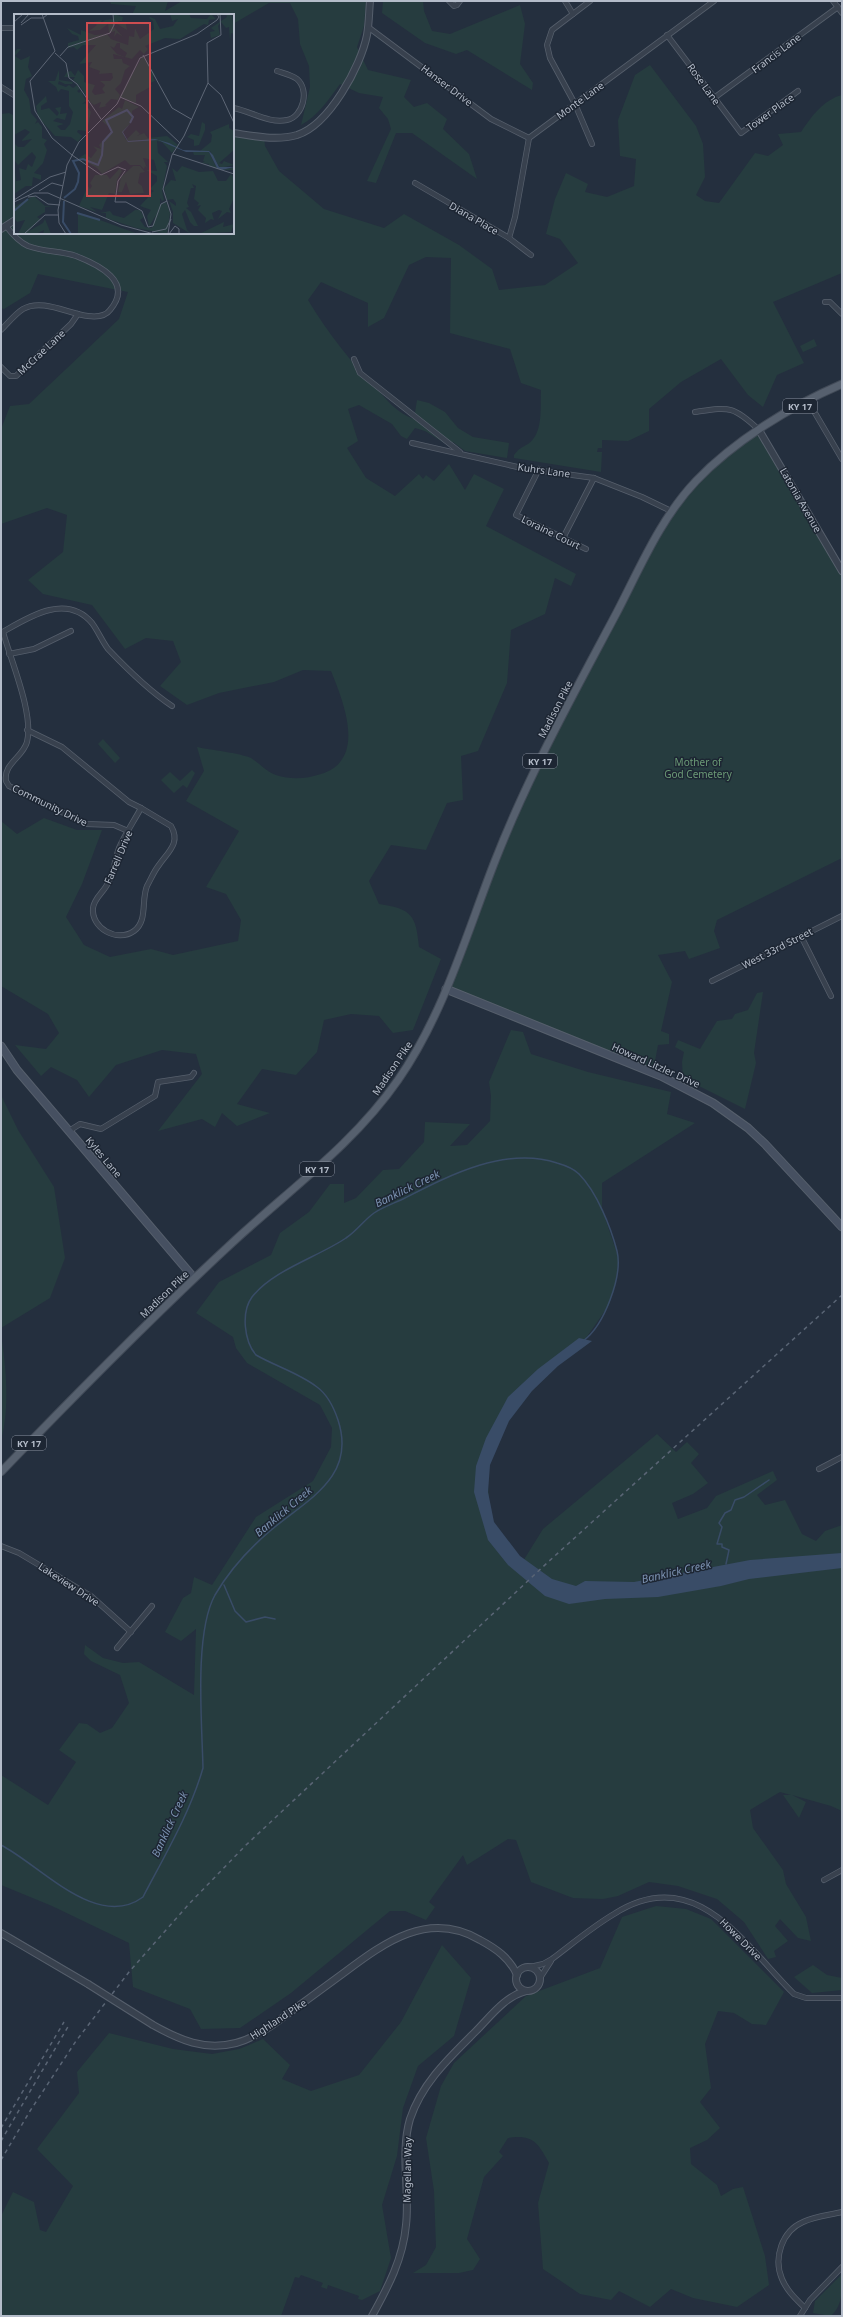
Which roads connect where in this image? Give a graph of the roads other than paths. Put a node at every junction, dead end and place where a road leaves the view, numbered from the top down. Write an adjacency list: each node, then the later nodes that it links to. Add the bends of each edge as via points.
1 (370, 1): 11 (street)
2 (449, 1): 3 (street, via 454,6)
3 (460, 1)
4 (565, 1): 10 (street)
5 (590, 1): 10 (street)
6 (714, 1): 14 (street, Monte Lane)
7 (833, 1): 8 (street)
8 (838, 7): 9 (street); 19 (street, Francis Lane)
9 (842, 13)
10 (572, 14): 20 (street, via 552,30 547,45 550,58)
11 (368, 27): 23 (street, via 354,71 328,110 311,128 283,138); 24 (street, Hanser Drive, via 491,119)
12 (1, 28): 13 (street)
13 (14, 28)
14 (667, 36): 19 (street, Rose Lane); 20 (street, Monte Lane)
15 (277, 71): 21 (street, via 297,79 303,90 302,107 294,117 277,121)
16 (1, 87): 18 (street)
17 (798, 91): 22 (street, Tower Place)
18 (14, 95)
19 (714, 98): 22 (street, Rose Lane)
20 (575, 104): 24 (street, Monte Lane); 25 (street)
21 (234, 108)
22 (741, 132)
23 (234, 133)
24 (529, 138): 29 (street)
25 (592, 144)
26 (415, 183): 29 (street, Diana Place)
27 (14, 221): 28 (street)
28 (3, 227): 32 (street, via 27,245 76,256 113,276 118,295 108,312 96,317)
29 (509, 238): 30 (street, Diana Place)
30 (531, 254)
31 (825, 302): 33 (street, via 830,302)
32 (78, 314): 34 (street, via 33,305 20,311); 36 (street, McCrae Lane, via 71,324 16,376 10,376)
33 (842, 314)
34 (1, 330)
35 (354, 359): 42 (street, via 360,373)
36 (1, 366)
37 (842, 384): 38 (main road, KY 17)
38 (808, 401): 40 (main road, KY 17); 43 (street)
39 (695, 412): 40 (street, via 719,408 735,410)
40 (759, 430): 46 (main road, KY 17, via 708,469); 49 (street, Latonia Avenue)
41 (412, 443): 42 (street, Kuhrs Lane)
42 (462, 453): 44 (street, Kuhrs Lane, via 522,468)
43 (842, 459)
44 (539, 469): 45 (street, Kuhrs Lane); 47 (street, Loraine Court, via 516,515)
45 (594, 478): 46 (street, Kuhrs Lane); 47 (street)
46 (671, 511): 60 (main road, Madison Pike / KY 17, via 640,564 519,804)
47 (563, 538): 48 (street, Loraine Court)
48 (586, 549)
49 (842, 571)
50 (71, 631): 52 (street, via 34,649)
51 (2, 633): 52 (street); 53 (street, via 31,616 51,609 63,608 80,614 92,623 108,648 144,684)
52 (9, 654): 54 (street, via 23,700)
53 (172, 706)
54 (27, 730): 55 (street, Farrell Drive, via 62,748 129,802); 56 (street, Community Drive, via 24,748 15,758 5,777 9,786 86,824 114,825)
55 (141, 808): 56 (street, Farrell Drive); 56 (street, Farrell Drive, via 171,826 175,839 172,849 159,865 145,891 138,927 128,934 115,935 98,925 92,908 96,898 109,882)
56 (128, 831)
57 (842, 916): 58 (street, West 33rd Street)
58 (801, 936): 59 (street, West 33rd Street); 61 (street)
59 (712, 981)
60 (446, 989): 65 (main road, Howard Litzler Drive, via 661,1076 714,1103 764,1144); 66 (main road, Madison Pike / KY 17, via 413,1057 368,1118 327,1160)
61 (831, 996)
62 (1, 1046): 64 (main road, Kyles Lane, via 17,1070)
63 (194, 1073): 64 (street, via 191,1076 158,1082 154,1096 106,1127 96,1129 80,1124)
64 (69, 1131): 66 (main road, Kyles Lane)
65 (842, 1227)
66 (194, 1278): 69 (main road, Madison Pike / KY 17)
67 (842, 1457): 68 (street)
68 (819, 1469)
69 (1, 1472)
70 (1, 1546): 72 (street, Lakeview Drive, via 19,1553 91,1596)
71 (152, 1606): 72 (street)
72 (131, 1632): 73 (street)
73 (117, 1648)
74 (842, 1870): 75 (street)
75 (824, 1880)
76 (1, 1933): 78 (street, Highland Pike, bridge, via 177,2039 194,2044 220,2046 245,2040 274,2024 382,1945 418,1930 439,1928 476,1937)
77 (552, 1959): 79 (street, Howe Drive); 81 (street, Howe Drive); 85 (street, Howe Drive, via 613,1914 635,1903 659,1899 684,1901 707,1909 722,1919 794,1994 806,1998)
78 (508, 1960): 79 (street, Highland Pike); 80 (street, Highland Pike)
79 (528, 1967): 80 (street); 81 (street, via 537,1971)
80 (517, 1975): 82 (street)
81 (540, 1978): 83 (street, via 534,1989)
82 (516, 1983): 83 (street); 84 (street, Magellan Way)
83 (526, 1991): 84 (street, Magellan Way)
84 (510, 1997): 89 (street, Magellan Way, via 442,2065 418,2100 410,2120 406,2142 406,2225 402,2247 390,2282)
85 (842, 1998)
86 (842, 2212): 88 (street, via 802,2222 791,2231 783,2243 779,2258 781,2278)
87 (842, 2267): 88 (street)
88 (805, 2308): 90 (street)
89 (372, 2316)
90 (800, 2316)

